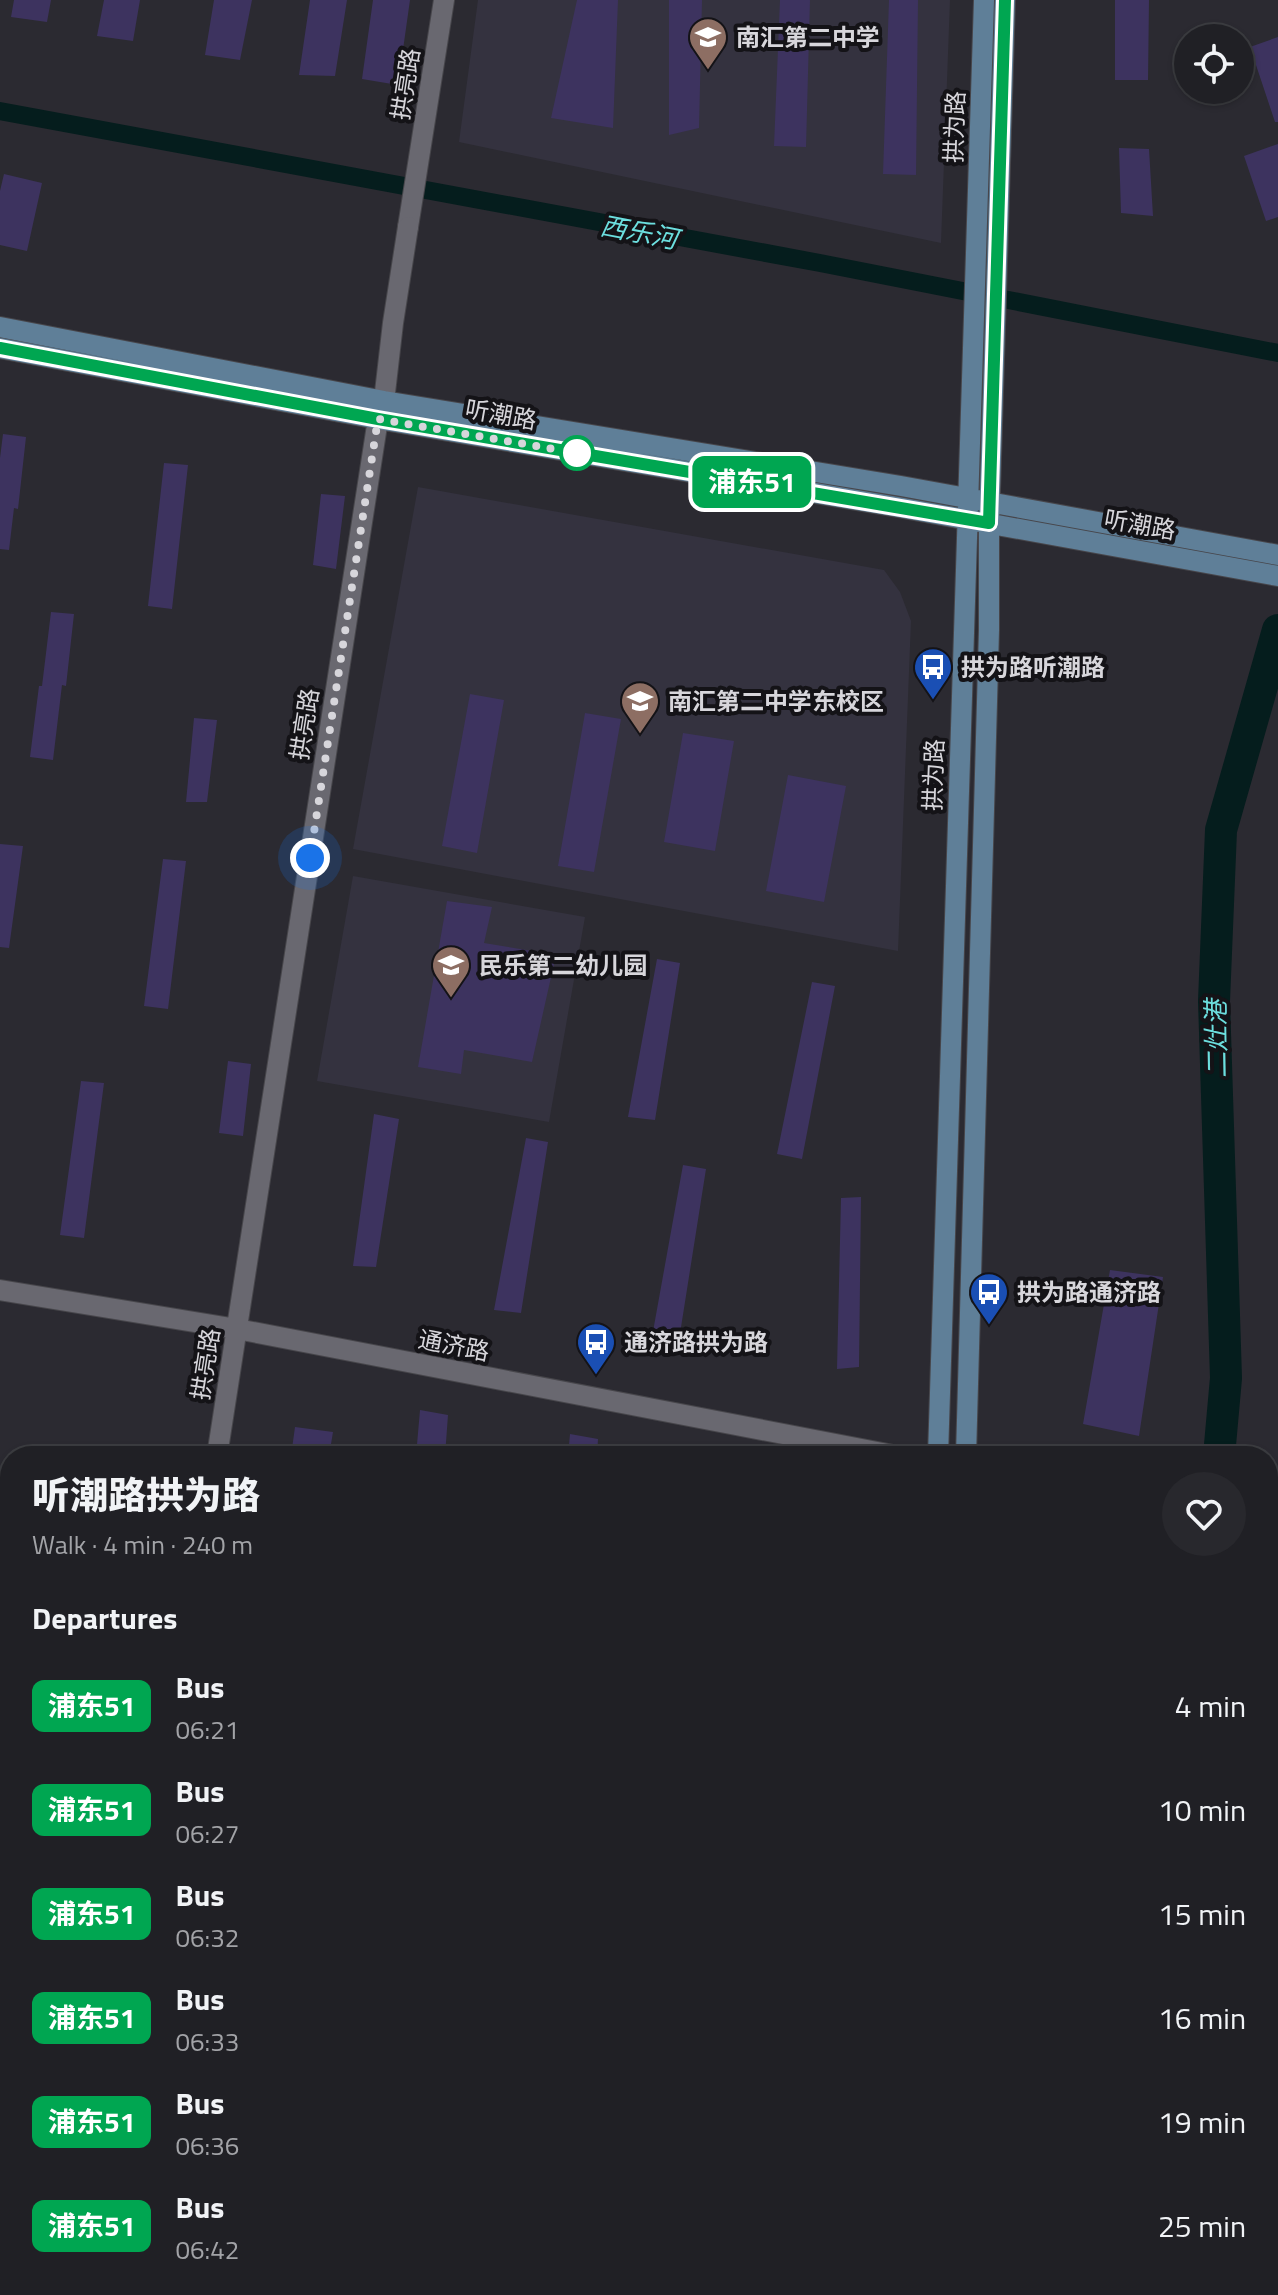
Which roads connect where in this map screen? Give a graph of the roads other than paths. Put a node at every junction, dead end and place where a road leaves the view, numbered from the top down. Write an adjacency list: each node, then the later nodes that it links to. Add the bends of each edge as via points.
1 (444, 0): 6 (street, 拱亮路)
2 (984, 0): 7 (main road, 拱为路)
3 (1005, 0): 8 (main road, 拱为路)
4 (0, 327): 6 (main road, 听潮路)
5 (0, 348): 6 (main road, 听潮路)
6 (381, 410): 7 (main road, 听潮路); 9 (main road, 听潮路); 15 (street, 拱亮路)
7 (968, 498): 8 (main road, 听潮路); 9 (main road, 拱为路)
8 (990, 502): 10 (main road, 拱为路); 12 (main road, 听潮路)
9 (968, 519): 10 (main road, 听潮路); 18 (main road, 拱为路)
10 (989, 523): 12 (main road, 听潮路); 19 (main road, 拱为路)
11 (1278, 555): 12 (main road, 听潮路)
12 (1248, 560): 13 (main road, 听潮路)
13 (1278, 576)
14 (0, 1290): 15 (street, 通济路)
15 (237, 1329): 16 (street, 拱亮路); 17 (street, 通济路)
16 (219, 1446)
17 (846, 1446)
18 (938, 1446)
19 (966, 1446)

